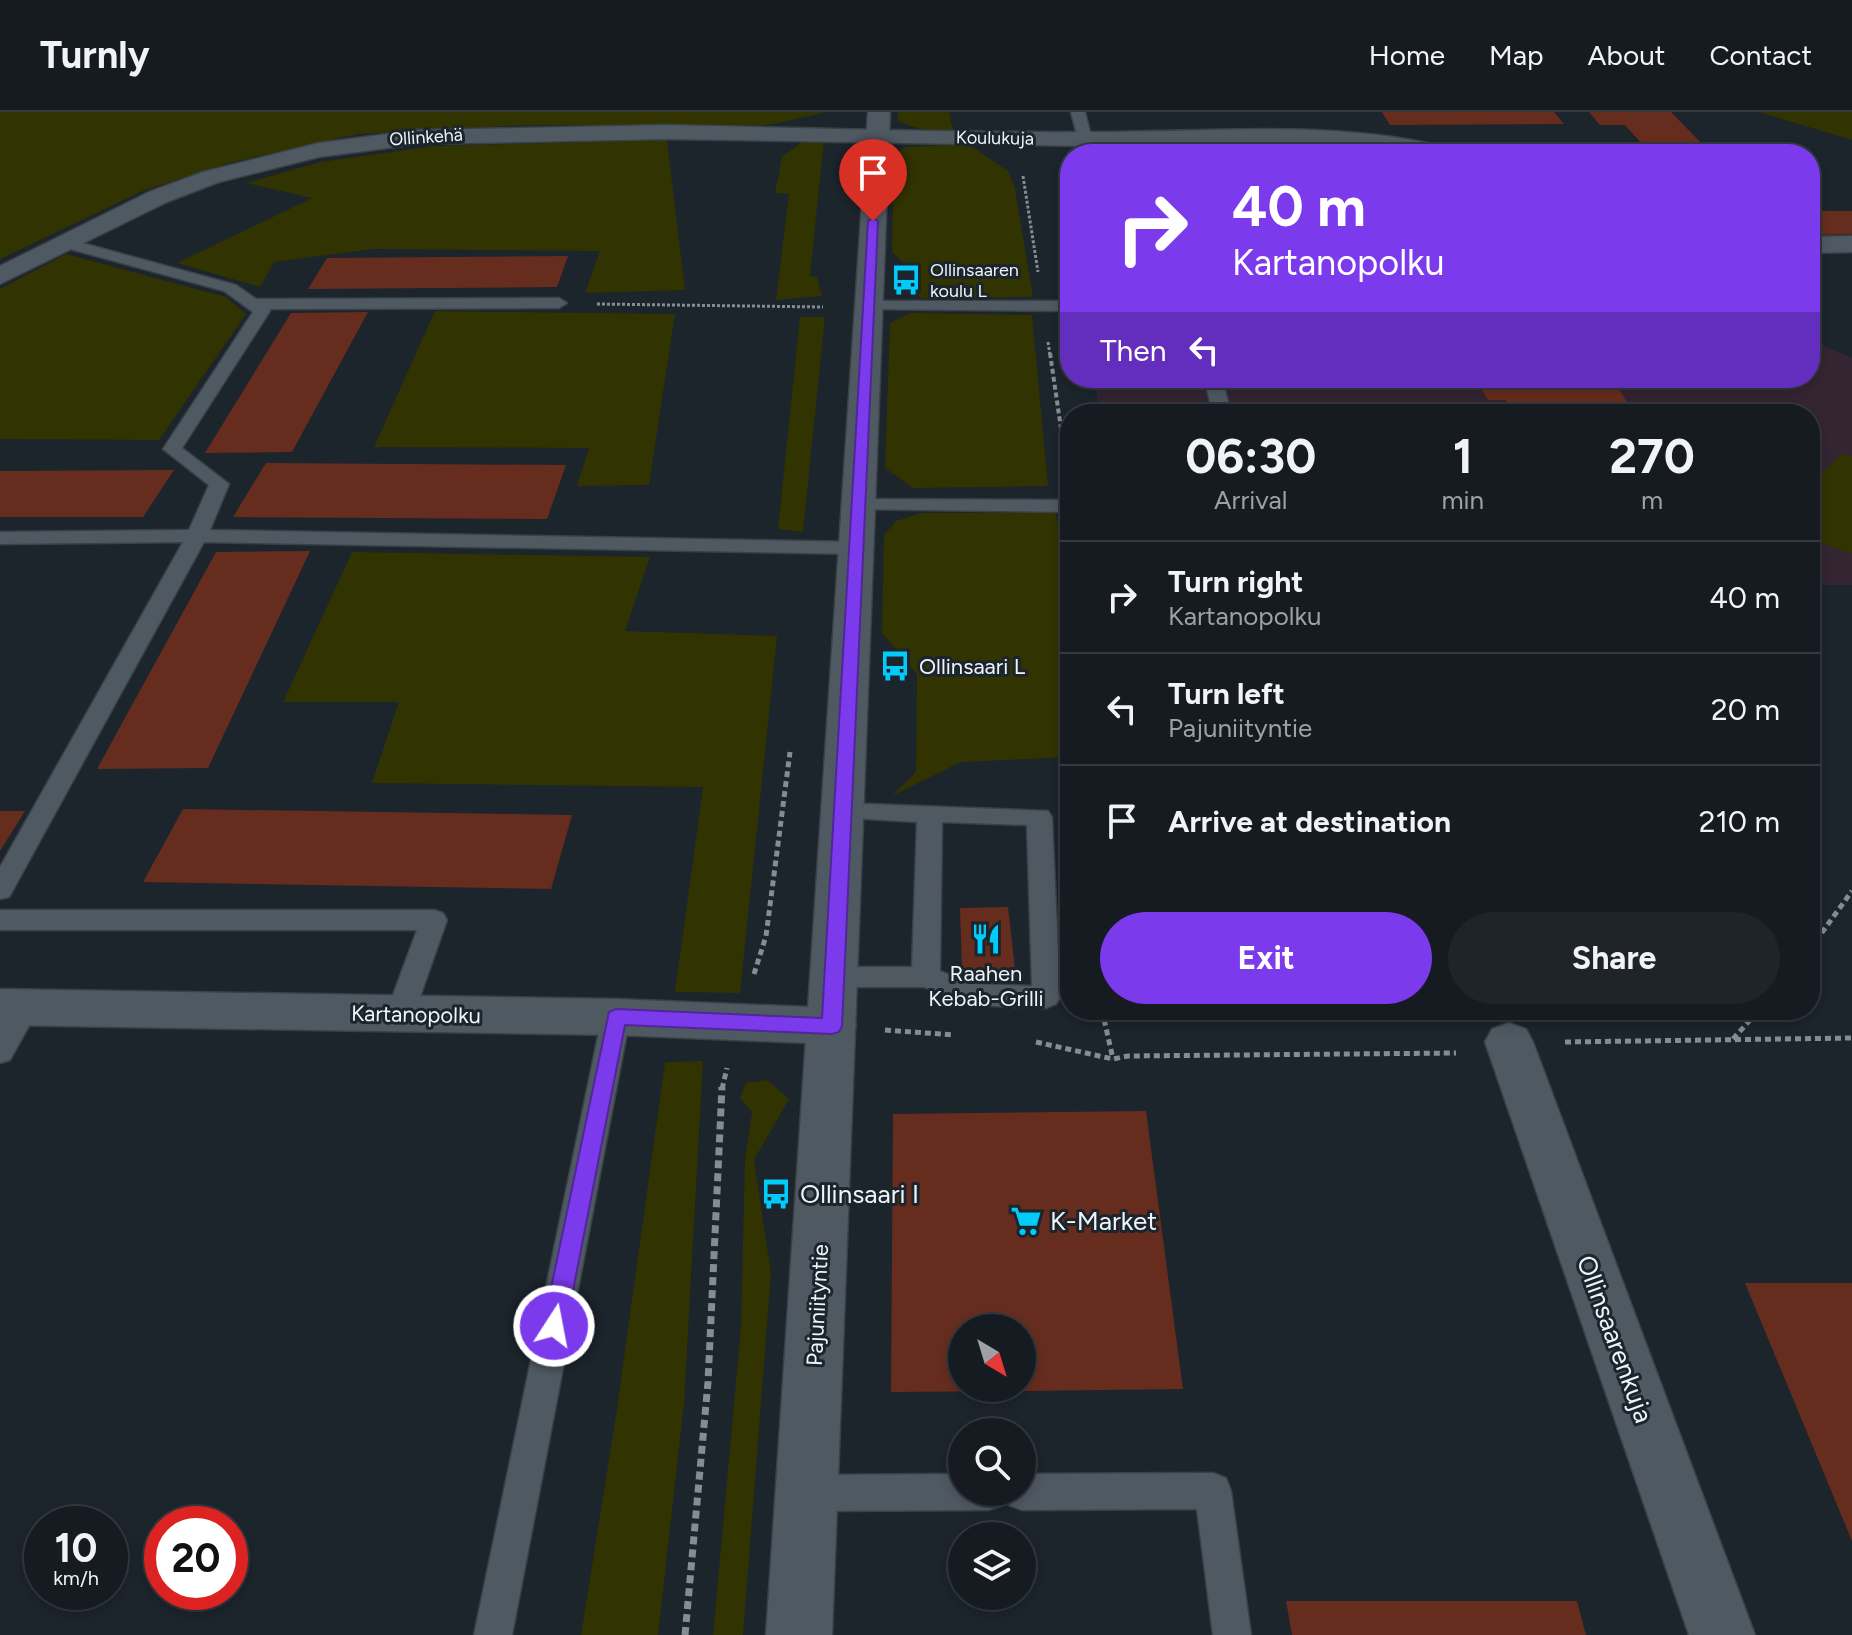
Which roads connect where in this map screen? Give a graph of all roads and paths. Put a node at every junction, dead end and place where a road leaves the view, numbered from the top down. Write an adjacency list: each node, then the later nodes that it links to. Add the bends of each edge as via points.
1 (1078, 112): 3 (lane)
2 (878, 124): 3 (street, Koulukuja); 5 (street, Ollinkehä, via 506,133 353,143 211,177); 11 (street, Pajuniityntie)
3 (1085, 139): 4 (street, Koulukuja, via 1355,138)
4 (1408, 144)
5 (64, 243): 8 (street, Ollinkehä); 10 (lane, via 230,288)
6 (1852, 244): 7 (street)
7 (1820, 245)
8 (0, 276)
9 (559, 303): 10 (lane); 11 (path)
10 (252, 304): 15 (lane, via 262,311 172,449 219,484)
11 (868, 306): 12 (lane); 13 (street, Pajuniityntie)
12 (1060, 306)
13 (858, 505): 14 (lane); 17 (street, Pajuniityntie)
14 (1060, 506)
15 (197, 536): 16 (lane); 17 (lane); 21 (lane)
16 (0, 538)
17 (856, 548): 19 (street, Pajuniityntie)
18 (790, 749): 32 (path, via 766,936)
19 (842, 811): 20 (lane); 25 (street, Pajuniityntie)
20 (930, 814): 26 (lane); 26 (lane, via 1039,817 1046,997 971,994)
21 (0, 890)
22 (1852, 891): 24 (path)
23 (0, 920): 28 (lane, via 434,920)
24 (1820, 935)
25 (834, 977): 26 (lane); 33 (street, Pajuniityntie)
26 (926, 977)
27 (12, 1008): 28 (street, Kartanopolku); 39 (lane)
28 (400, 1014): 29 (street, Kartanopolku)
29 (616, 1017): 32 (street, Kartanopolku); 44 (lane)
30 (1104, 1020): 40 (path)
31 (1750, 1020): 36 (path)
32 (739, 1023): 33 (street, Kartanopolku); 45 (path, via 720,1096 708,1382)
33 (832, 1026): 34 (path); 43 (street, Pajuniityntie)
34 (965, 1036)
35 (1852, 1038): 36 (path)
36 (1733, 1039): 38 (path)
37 (1025, 1040): 40 (path)
38 (1509, 1042): 40 (path, via 1501,1052); 48 (street, Ollinsaarenkuja)
39 (0, 1052)
40 (1113, 1059)
41 (948, 1492): 43 (lane)
42 (1036, 1492): 47 (lane, via 1213,1491)
43 (807, 1493): 46 (street, Pajuniityntie)
44 (493, 1635)
45 (685, 1635)
46 (799, 1635)
47 (1232, 1635)
48 (1722, 1635)

